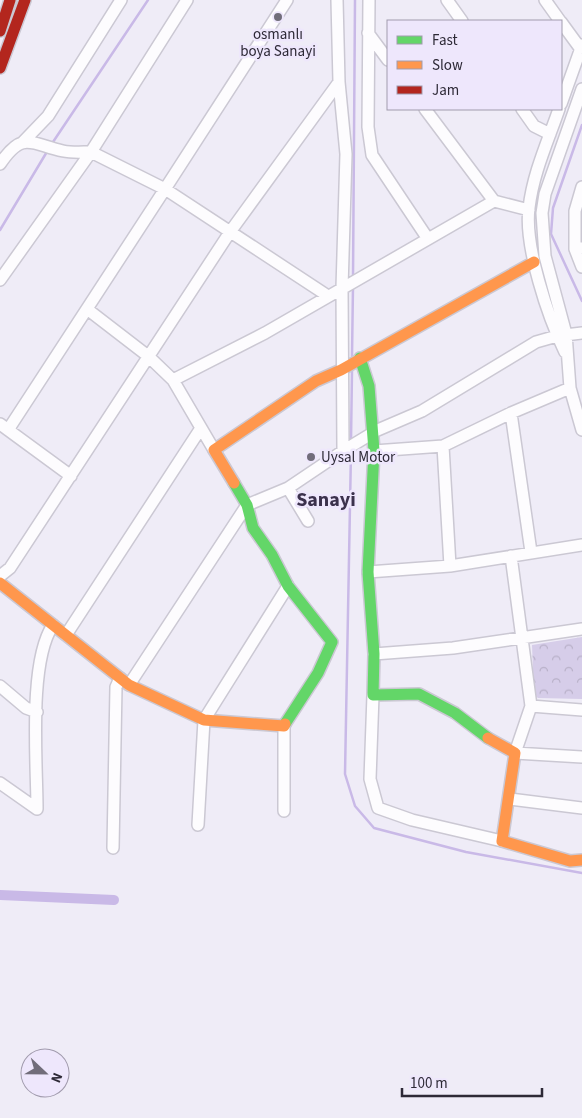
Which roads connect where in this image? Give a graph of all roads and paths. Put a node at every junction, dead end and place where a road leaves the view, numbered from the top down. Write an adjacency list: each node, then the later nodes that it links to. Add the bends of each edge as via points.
1 (10, 0): 13 (main road)
2 (25, 0): 17 (main road)
3 (121, 0): 25 (street, via 48,116)
4 (187, 0): 26 (street)
5 (287, 0): 29 (street)
6 (337, 0): 18 (street)
7 (369, 0): 14 (street)
8 (447, 0): 10 (street)
9 (545, 0): 11 (street)
10 (461, 20)
11 (559, 20)
12 (562, 24): 15 (street)
13 (1, 28)
14 (368, 33): 16 (street); 33 (street, via 368,127 372,155)
15 (581, 47): 20 (street)
16 (387, 59)
17 (0, 68)
18 (339, 82): 32 (street); 38 (street, via 346,154)
19 (582, 88): 42 (street, via 544,194 542,213 547,270)
20 (562, 101)
21 (426, 110): 30 (street)
22 (523, 110): 24 (street, via 534,126)
23 (559, 110): 24 (street)
24 (550, 134): 31 (street, via 532,187)
25 (23, 142): 26 (street, via 42,143 64,151); 27 (street, via 8,152)
26 (91, 152): 29 (street); 37 (street)
27 (0, 164)
28 (582, 187): 34 (street, via 574,211)
29 (165, 189): 32 (street); 40 (street)
30 (494, 201): 31 (street); 33 (street)
31 (529, 210): 35 (street)
32 (230, 232): 39 (street); 43 (street)
33 (428, 239): 38 (street)
34 (578, 248): 36 (street)
35 (534, 262): 42 (street); 44 (main road)
36 (582, 267)
37 (0, 280)
38 (343, 288): 39 (street); 45 (street)
39 (328, 296): 46 (street, via 266,333)
40 (87, 310): 43 (street); 49 (street)
41 (582, 332): 42 (street)
42 (562, 335): 47 (street, via 569,360); 52 (street, via 536,342 422,411)
43 (148, 356): 46 (street); 57 (street)
44 (359, 358): 45 (main road); 52 (main road, via 369,386)
45 (342, 369): 54 (main road, via 316,381); 55 (street)
46 (174, 380): 50 (street)
47 (570, 388): 48 (street); 51 (street)
48 (511, 413): 53 (street); 62 (street)
49 (4, 427): 57 (street)
50 (201, 428): 54 (street); 71 (street)
51 (582, 430)
52 (372, 433): 55 (street); 56 (main road)
53 (443, 446): 56 (street); 64 (street)
54 (214, 450): 59 (main road)
55 (344, 450): 58 (street)
56 (374, 451): 65 (main road)
57 (71, 476): 66 (street, via 10,568)
58 (288, 488): 59 (street); 60 (street)
59 (247, 505): 68 (main road, via 253,528); 74 (street)
60 (308, 521)
61 (582, 545): 62 (street)
62 (531, 552): 63 (street)
63 (512, 556): 64 (street); 72 (street)
64 (450, 566): 65 (street)
65 (368, 572): 73 (main road)
66 (0, 576)
67 (0, 583): 69 (main road)
68 (288, 586): 80 (street); 81 (main road, via 332,642 318,673)
69 (52, 625): 71 (main road); 79 (street, via 44,639 36,678)
70 (582, 629): 72 (street)
71 (66, 635): 74 (main road)
72 (523, 636): 73 (street, via 453,648); 77 (street)
73 (374, 654): 76 (main road)
74 (124, 682): 80 (main road); 90 (street, via 116,687)
75 (0, 686): 79 (street, via 26,708)
76 (373, 695): 82 (main road, via 419,694); 89 (street, via 370,779 378,808 412,820)
77 (531, 706): 78 (street); 82 (street)
78 (582, 710)
79 (36, 712): 84 (street, via 37,809)
80 (204, 720): 81 (main road); 88 (street)
81 (284, 726): 87 (street)
82 (516, 753): 83 (street); 85 (main road)
83 (582, 757)
84 (0, 783)
85 (510, 799): 86 (street); 89 (main road)
86 (582, 808)
87 (284, 811)
88 (198, 825)
89 (502, 841): 91 (main road, via 570,861)
90 (112, 848)
91 (582, 860)

